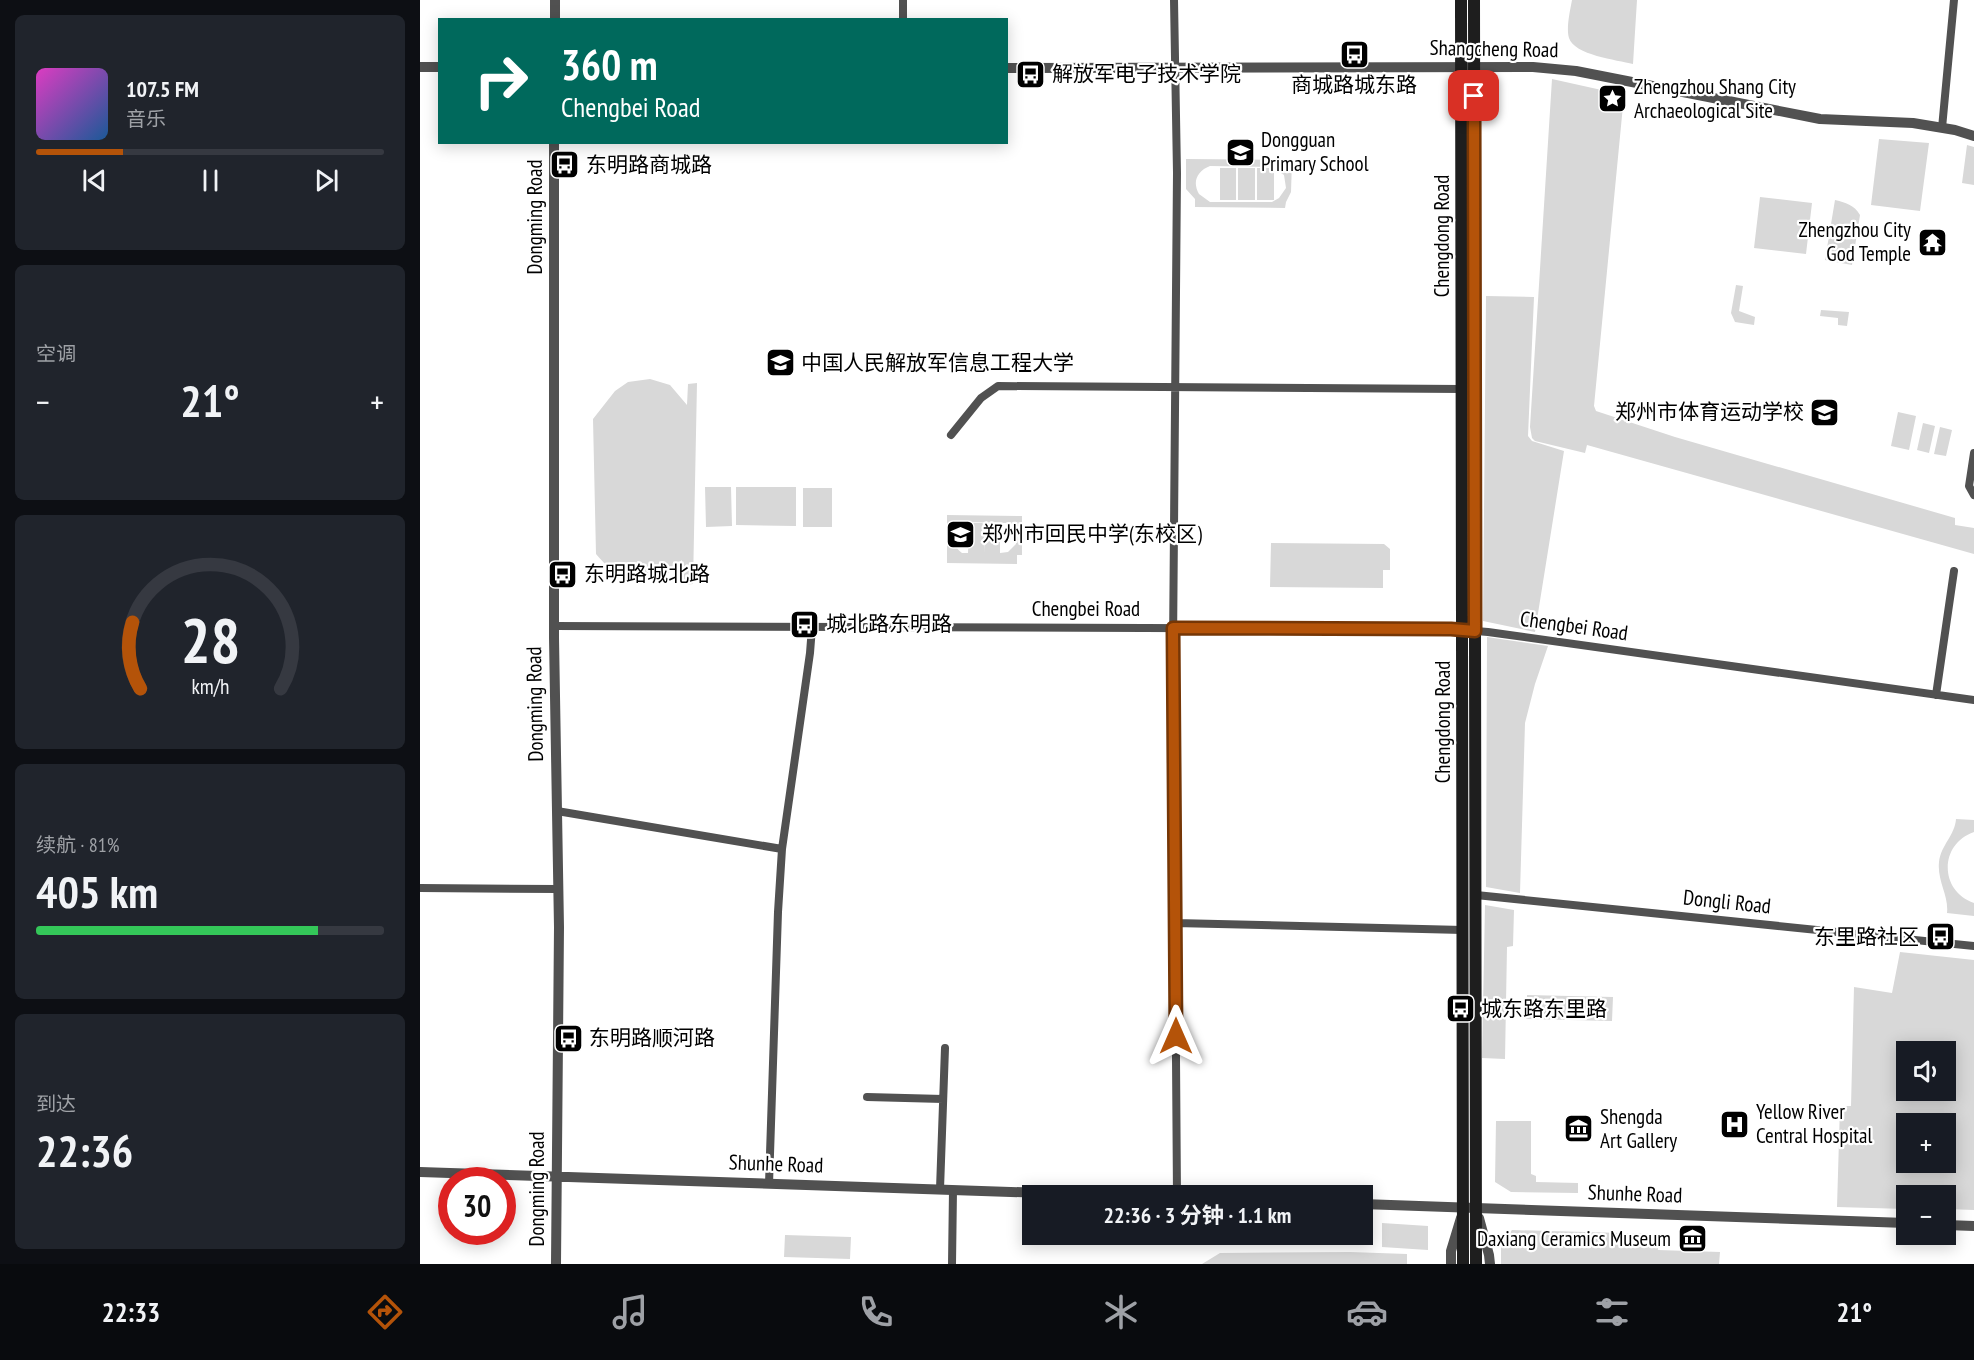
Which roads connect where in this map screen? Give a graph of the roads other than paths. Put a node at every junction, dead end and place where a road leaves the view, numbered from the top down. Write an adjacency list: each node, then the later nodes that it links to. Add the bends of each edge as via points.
1 (555, 0): 7 (street)
2 (903, 0): 8 (street)
3 (1174, 0): 11 (street)
4 (1461, 0): 12 (main road, Chengdong Road)
5 (1474, 0): 12 (main road, Chengdong Road)
6 (1954, 0): 14 (street)
7 (555, 18)
8 (903, 18)
9 (420, 67): 10 (street)
10 (438, 67)
11 (1175, 67): 12 (street, Shangcheng Road); 13 (street, Shangcheng Road); 17 (street)
12 (1467, 67): 14 (street, Shangcheng Road, via 1568,70 1820,119); 18 (main road, Chengdong Road); 26 (main road, Chengdong Road)
13 (1008, 68)
14 (1942, 128): 15 (street, Shangcheng Road)
15 (1974, 136)
16 (554, 144): 23 (street, Dongming Road)
17 (1175, 387): 18 (street); 19 (street, via 998,386 981,398); 25 (street)
18 (1462, 389): 26 (main road, Chengdong Road)
19 (951, 435)
20 (1974, 453): 21 (street, via 1969,486)
21 (1973, 494)
22 (1954, 571): 27 (street)
23 (554, 626): 24 (street, Chengbei Road); 29 (street, Dongming Road)
24 (812, 627): 25 (street, Chengbei Road); 30 (street)
25 (1173, 628): 26 (street, Chengbei Road); 34 (street)
26 (1469, 630): 27 (street, Chengbei Road); 33 (main road, Chengdong Road); 35 (main road, Chengdong Road)
27 (1936, 695): 28 (street, Chengbei Road)
28 (1974, 700)
29 (556, 811): 30 (street); 32 (street, Dongming Road)
30 (782, 849): 42 (street)
31 (420, 888): 32 (street)
32 (558, 889): 41 (street, Dongming Road)
33 (1476, 895): 36 (street, Dongli Road); 48 (main road, Chengdong Road)
34 (1175, 923): 35 (street); 43 (street)
35 (1463, 930): 48 (main road, Chengdong Road)
36 (1974, 945)
37 (945, 1048): 39 (street)
38 (867, 1097): 39 (street)
39 (944, 1100): 44 (street)
40 (420, 1172): 41 (street, Shunhe Road)
41 (557, 1177): 42 (street, Shunhe Road); 52 (street, Dongming Road)
42 (769, 1184): 44 (street, Shunhe Road)
43 (1177, 1185)
44 (940, 1189): 45 (street, Shunhe Road)
45 (953, 1190): 46 (street, Shunhe Road); 53 (street)
46 (1022, 1192)
47 (1373, 1204): 48 (street, Shunhe Road)
48 (1467, 1208): 49 (street, Shunhe Road); 54 (street, via 1451,1251); 55 (main road, Chengdong Road); 56 (main road, Chengdong Road); 57 (street, via 1490,1256)
49 (1896, 1223)
50 (1956, 1225): 51 (street)
51 (1974, 1226)
52 (556, 1264)
53 (952, 1264)
54 (1451, 1264)
55 (1463, 1264)
56 (1476, 1264)
57 (1490, 1264)

